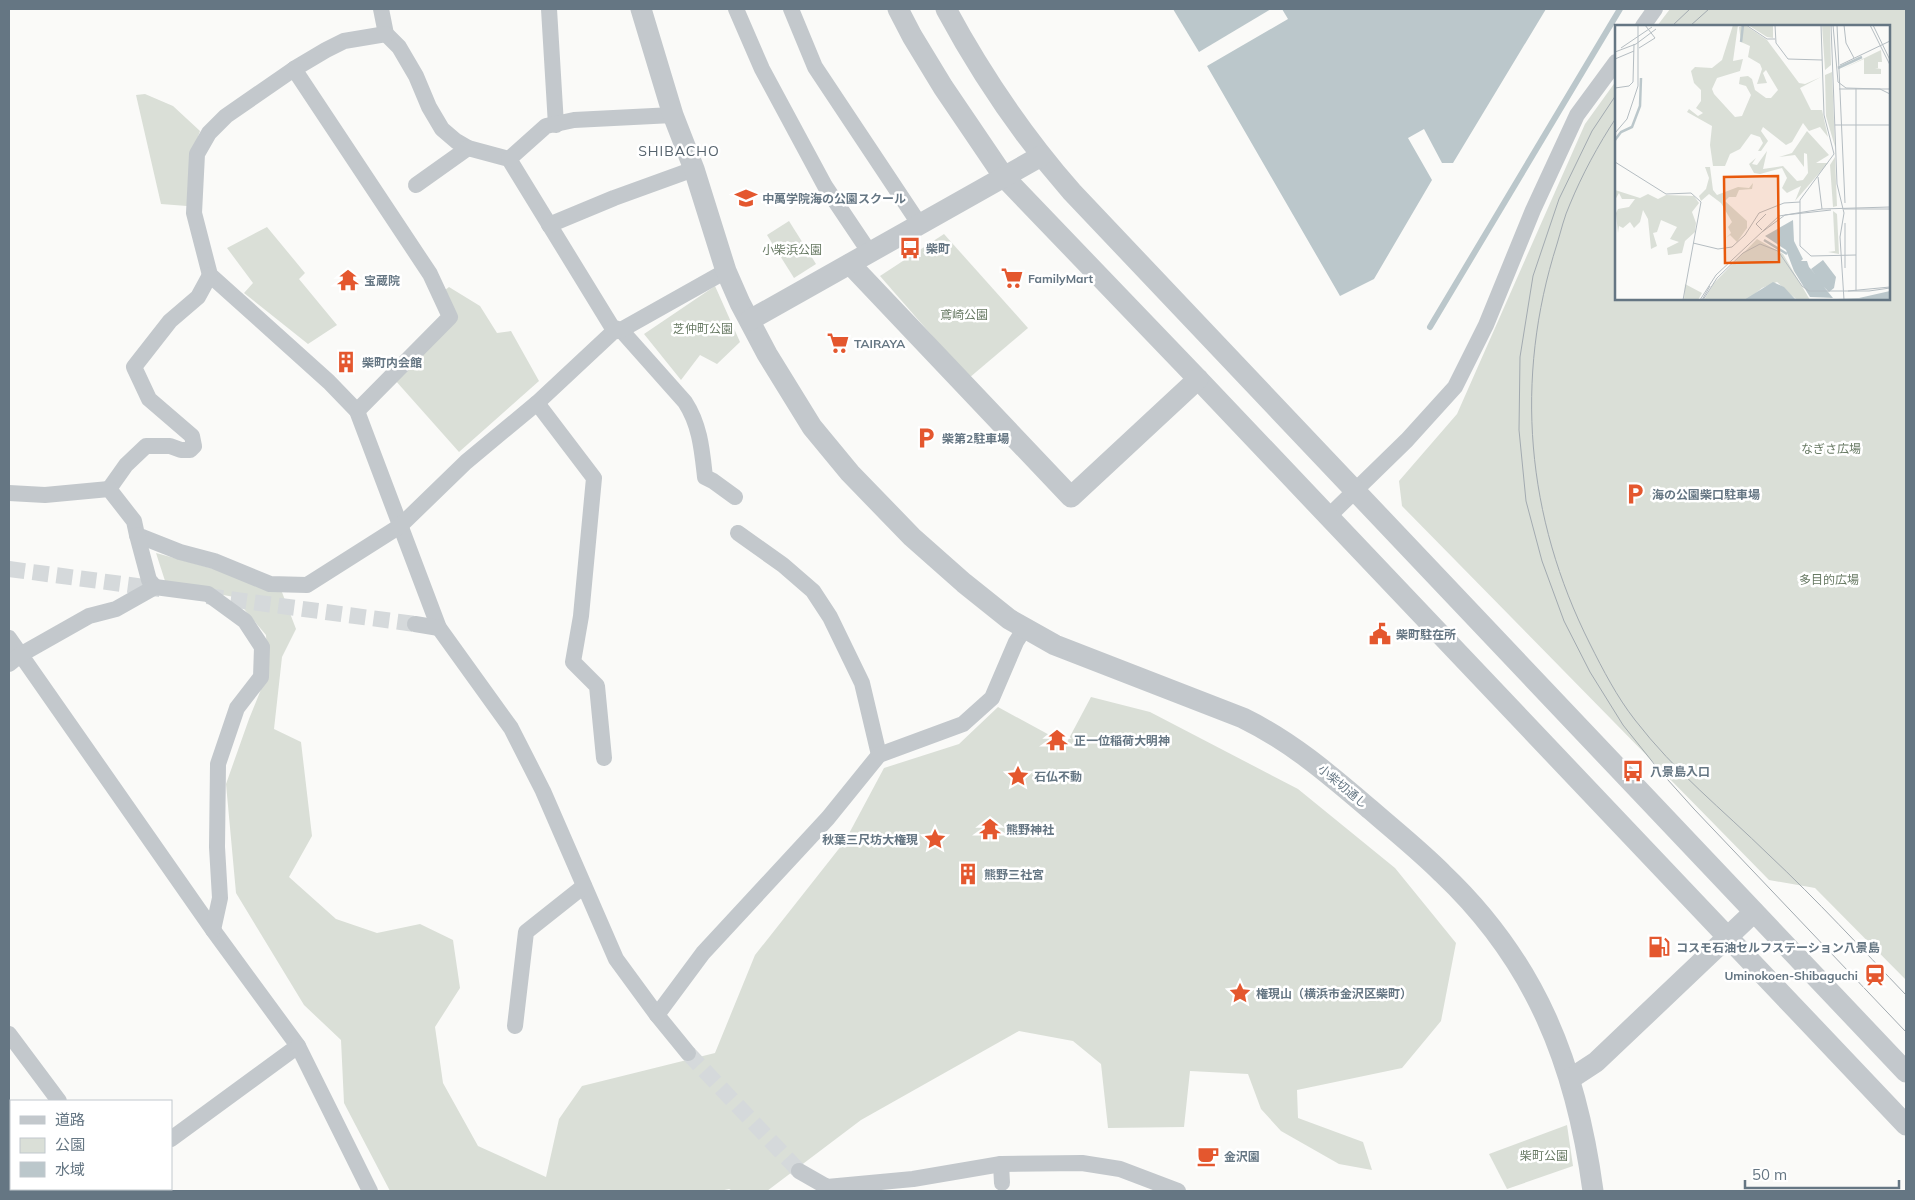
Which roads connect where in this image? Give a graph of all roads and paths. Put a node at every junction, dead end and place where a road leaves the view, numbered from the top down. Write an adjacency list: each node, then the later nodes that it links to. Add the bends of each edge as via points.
1 (381, 9): 10 (street)
2 (549, 9): 14 (street)
3 (640, 9): 13 (street, 小柴切通し)
4 (736, 9): 23 (street, via 762,69 825,186)
5 (791, 9): 22 (street, via 815,67)
6 (898, 9): 19 (street, via 943,87)
7 (946, 9): 16 (street, via 974,58)
8 (1655, 9): 9 (street)
9 (1644, 25)
10 (386, 34): 12 (street, via 344,42); 15 (street, via 399,47 442,129)
11 (1615, 63): 33 (street, via 1577,115 1532,210 1486,325 1455,387)
12 (294, 69): 26 (street, via 226,116 208,133 197,154 194,213); 31 (street, via 430,274 450,317)
13 (673, 115): 14 (street, via 574,120); 18 (street, 小柴切通し)
14 (556, 125): 17 (street, via 546,126)
15 (468, 148): 17 (street); 20 (street)
16 (1041, 156): 19 (street); 33 (street)
17 (508, 158): 21 (street)
18 (694, 169): 21 (street); 25 (street, 小柴切通し)
19 (1004, 177): 22 (street); 29 (street)
20 (416, 185)
21 (549, 225): 28 (street, via 612,327)
22 (920, 225): 23 (street)
23 (870, 253): 24 (street)
24 (850, 264): 27 (street); 29 (street, via 1071,497)
25 (726, 271): 27 (street, 小柴切通し); 28 (street)
26 (210, 275): 31 (street); 32 (street, via 198,297 170,321 134,367 149,399 192,436 194,446 190,450 180,450 170,446 146,446 126,465)
27 (750, 320): 41 (street, 小柴切通し, via 812,427 850,473 912,537 964,583)
28 (621, 330): 30 (street, via 613,332); 35 (street, via 694,414 705,477)
29 (1198, 379): 36 (street)
30 (537, 403): 37 (street, via 466,462); 47 (street, via 594,478 581,616 573,662 597,686)
31 (357, 411): 37 (street)
32 (109, 489): 34 (street); 39 (street, via 134,521)
33 (1355, 491): 36 (street); 49 (street)
34 (9, 493)
35 (735, 497)
36 (1328, 517): 51 (street)
37 (400, 526): 39 (street, via 307,585 270,584); 43 (street)
38 (738, 533): 46 (street, via 813,590 862,683)
39 (137, 535): 40 (street, via 149,580)
40 (155, 587): 45 (street, via 116,609 89,616); 50 (street, via 208,594 245,621 262,646 261,677 237,708 218,764 220,898)
41 (1017, 623): 46 (street, via 1016,642 992,698 963,724); 58 (street, 小柴切通し, via 1055,645 1243,718 1311,759 1443,873 1483,917 1538,997)
42 (414, 624): 43 (street)
43 (439, 628): 48 (street, via 511,728 543,791)
44 (9, 638): 45 (street)
45 (14, 659): 50 (street)
46 (879, 755): 52 (street, via 828,818 704,952)
47 (604, 758)
48 (584, 886): 52 (street, via 616,959); 53 (street, via 526,932)
49 (1754, 912): 51 (street); 57 (street)
50 (213, 930): 55 (street)
51 (1728, 938): 58 (street, via 1596,1062); 60 (street)
52 (657, 1015): 56 (street)
53 (515, 1026)
54 (9, 1034): 59 (street)
55 (298, 1046): 61 (street); 66 (street)
56 (688, 1053)
57 (1906, 1072)
58 (1570, 1079): 68 (street, 小柴切通し, via 1583,1131)
59 (58, 1100)
60 (1906, 1125)
61 (172, 1138)
62 (1000, 1164): 64 (street); 65 (street); 67 (street, via 1082,1163 1111,1167)
63 (799, 1171): 65 (street, via 827,1187)
64 (1002, 1183)
65 (911, 1185)
66 (370, 1191)
67 (1178, 1191)
68 (1592, 1191)

